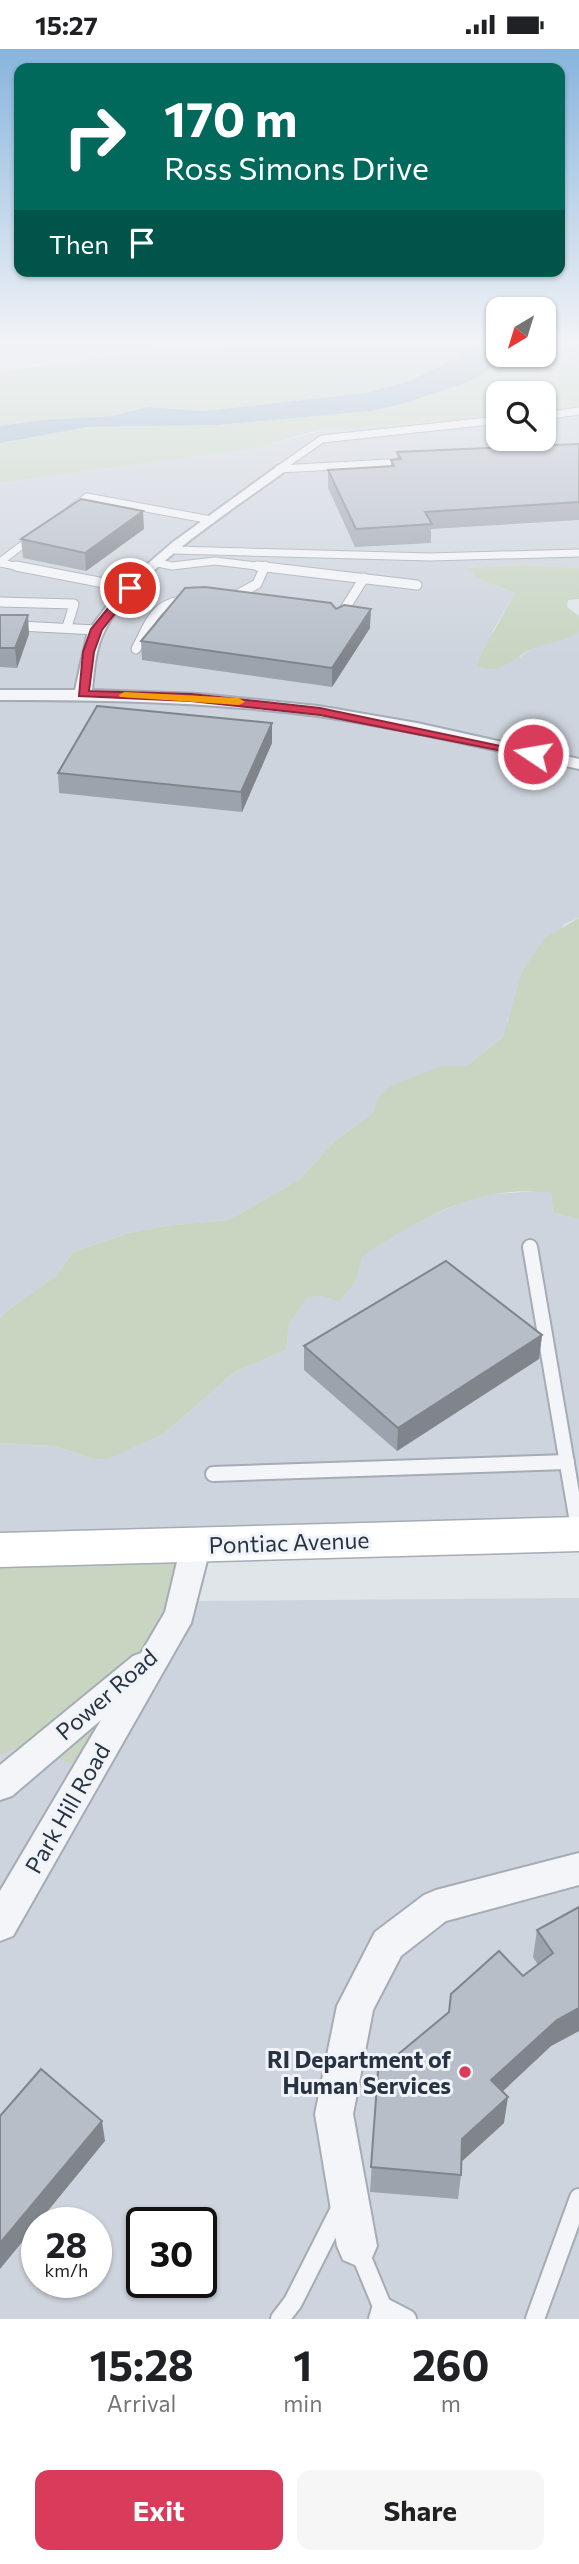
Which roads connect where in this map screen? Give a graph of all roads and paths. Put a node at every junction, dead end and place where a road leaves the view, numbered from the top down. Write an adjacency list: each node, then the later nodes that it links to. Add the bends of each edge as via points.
1 (312, 446): 3 (lane)
2 (421, 462): 3 (lane)
3 (279, 469): 5 (street)
4 (65, 513): 5 (lane, via 87,497)
5 (211, 520): 7 (street)
6 (44, 530): 9 (lane)
7 (175, 550): 8 (lane, via 430,557); 10 (street)
8 (579, 553)
9 (0, 563): 14 (lane)
10 (158, 563): 11 (lane, via 215,561); 14 (street)
11 (265, 566): 12 (lane); 15 (lane, via 257,584)
12 (364, 578): 13 (lane); 18 (lane)
13 (417, 585)
14 (130, 588): 21 (street)
15 (226, 599)
16 (200, 601): 22 (lane, via 171,599 162,604)
17 (0, 602): 20 (lane, via 74,604)
18 (337, 621)
19 (0, 625): 20 (lane)
20 (67, 627): 21 (lane)
21 (96, 629): 23 (street)
22 (136, 649)
23 (83, 694): 24 (street); 25 (street, via 191,698 320,711)
24 (0, 695)
25 (579, 764)
26 (530, 1247): 27 (lane)
27 (567, 1462): 28 (lane); 29 (lane)
28 (213, 1473)
29 (579, 1534): 30 (main road, Pontiac Avenue)
30 (196, 1545): 31 (main road, Pontiac Avenue); 32 (street, Power Road, via 180,1614)
31 (0, 1550)
32 (156, 1656): 33 (street, Power Road); 35 (street, Park Hill Road)
33 (0, 1785)
34 (579, 1869): 36 (street, via 436,1907 388,1944 355,2007 334,2114)
35 (0, 1924)
36 (348, 2193): 38 (street); 40 (lane)
37 (579, 2198): 42 (lane)
38 (357, 2246): 39 (lane)
39 (380, 2312): 41 (lane)
40 (280, 2319)
41 (407, 2319)
42 (535, 2319)

